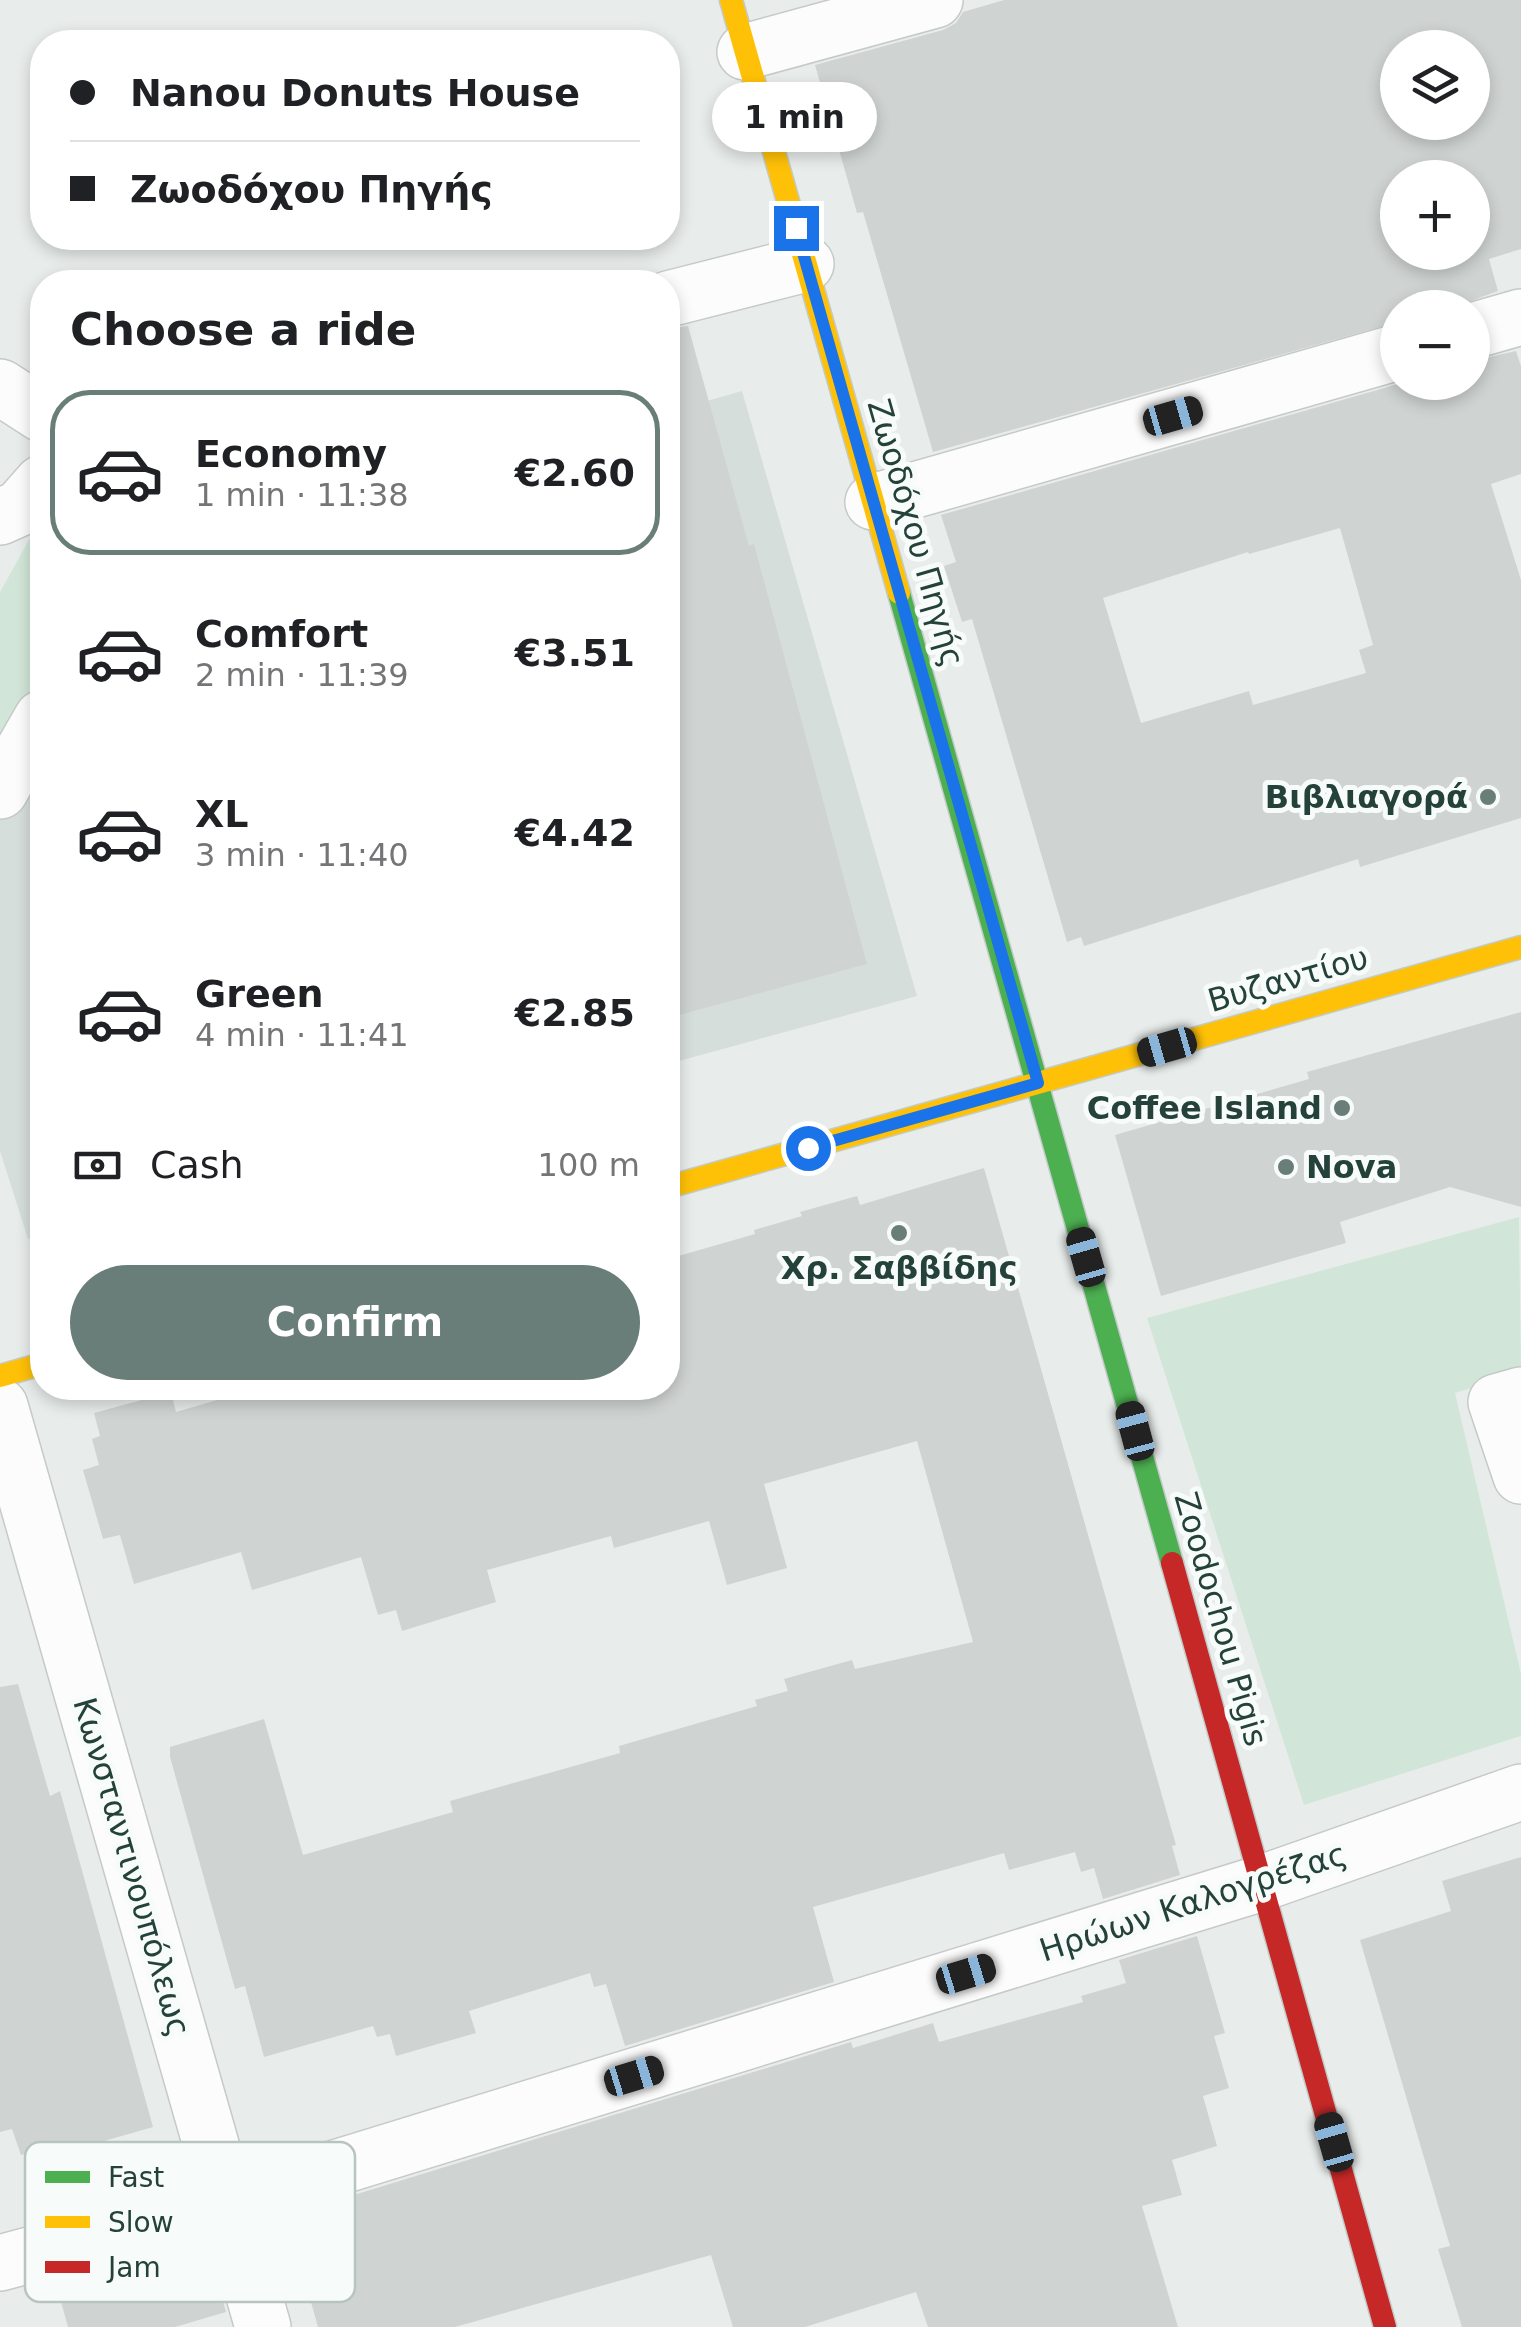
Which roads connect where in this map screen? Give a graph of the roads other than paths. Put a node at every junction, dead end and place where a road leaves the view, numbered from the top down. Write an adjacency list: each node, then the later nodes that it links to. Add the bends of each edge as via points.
1 (730, 0): 3 (street, Ζωοδόχου Πηγής)
2 (936, 0): 3 (street)
3 (745, 52): 4 (street, Ζωοδόχου Πηγής)
4 (806, 264): 5 (street); 12 (street, Ζωοδόχου Πηγής)
5 (680, 296)
6 (1521, 317): 7 (street)
7 (1490, 325)
8 (1380, 357): 12 (street)
9 (0, 387): 10 (street)
10 (30, 406)
11 (30, 497): 13 (street)
12 (873, 502): 17 (street, Ζωοδόχου Πηγής)
13 (0, 517)
14 (30, 739): 15 (street)
15 (0, 791)
16 (1521, 947): 17 (street, Βυζαντίου)
17 (1038, 1083): 18 (street, Βυζαντίου); 25 (street, Zoodochou Pigis)
18 (680, 1184)
19 (30, 1367): 20 (street)
20 (0, 1376)
21 (1508, 1399): 23 (street)
22 (0, 1406): 26 (street, Κωνσταντινουπόλεως)
23 (1521, 1476)
24 (1521, 1792): 25 (street, Ηρώων Καλογρέζας)
25 (1262, 1883): 27 (street, Ηρώων Καλογρέζας); 32 (street)
26 (211, 2142)
27 (355, 2161)
28 (25, 2256): 29 (street, Ηρώων Καλογρέζας)
29 (0, 2263)
30 (256, 2302): 31 (street, Κωνσταντινουπόλεως)
31 (263, 2327)
32 (1385, 2327)

